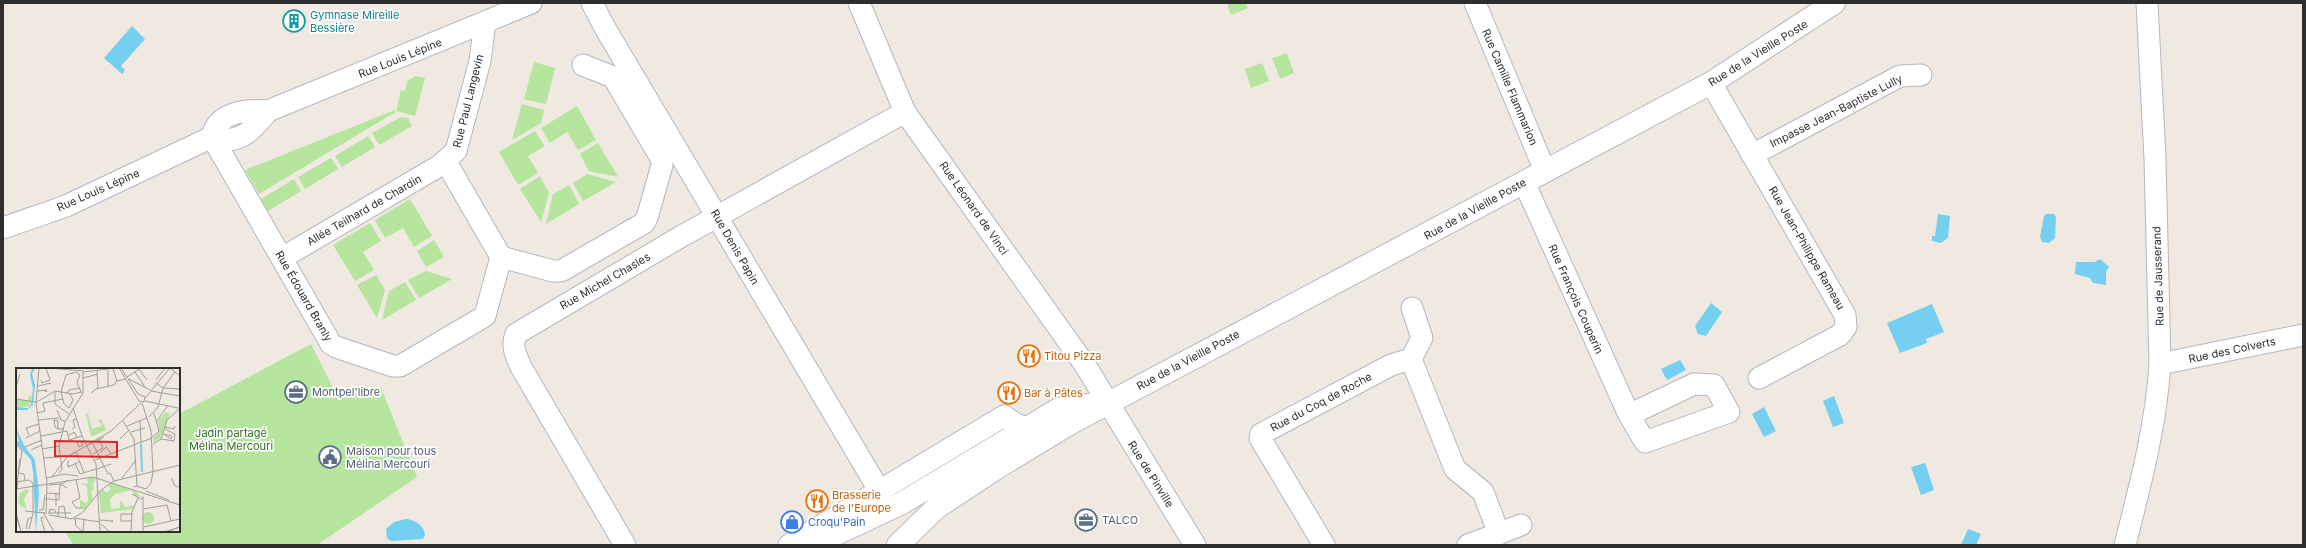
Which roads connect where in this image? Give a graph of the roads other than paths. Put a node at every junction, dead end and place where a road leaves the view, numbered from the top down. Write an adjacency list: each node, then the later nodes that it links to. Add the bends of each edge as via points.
1 (531, 3): 7 (street, Rue Louis Lépine)
2 (592, 3): 17 (street, Rue Denis Papin)
3 (859, 3): 11 (street, Rue Léonard de Vinci)
4 (1475, 3): 15 (street, Rue Camille Flammarion)
5 (1834, 3): 10 (main road, Rue de la Vieille Poste)
6 (2147, 3): 24 (street, Rue de Jausserand, via 2155,159)
7 (485, 22): 12 (street, Rue Louis Lépine, via 268,111 249,133 222,141); 14 (street, Rue Paul Langevin, via 480,61 460,138 456,151)
8 (583, 65): 19 (street, via 613,77 662,160 647,218 644,224 561,271)
9 (1921, 75): 13 (street, Impasse Jean-Baptiste Lully, via 1900,76)
10 (1711, 83): 13 (street, Rue Jean-Philippe Rameau); 15 (main road, Rue de la Vieille Poste)
11 (905, 112): 17 (street, Rue Michel Chasles); 26 (street, Rue Léonard de Vinci, via 1077,353)
12 (212, 137): 18 (street, Rue Louis Lépine, via 66,206); 20 (street, Rue Édouard Branly)
13 (1752, 155): 25 (street, Rue Jean-Philippe Rameau, via 1845,315 1846,327 1840,335)
14 (446, 162): 19 (street); 20 (street, Allée Teilhard de Chardin)
15 (1545, 171): 16 (main road, Rue de la Vieille Poste)
16 (1524, 182): 26 (main road, Rue de la Vieille Poste); 27 (street, Rue François Couperin)
17 (718, 218): 29 (street, Rue Denis Papin); 33 (street, Rue Michel Chasles, via 534,322 516,334 513,341 521,368)
18 (3, 228)
19 (501, 257): 20 (street, Rue Édouard Branly, via 485,316 400,366 393,366 331,344)
20 (282, 258)
21 (1412, 308): 23 (street, via 1422,338)
22 (2303, 335): 24 (street, Rue des Colverts)
23 (1411, 359): 32 (street, via 1455,469 1483,492); 38 (street, Rue du Coq de Roche, via 1391,365 1261,434 1260,438)
24 (2160, 364): 40 (street, Rue de Jausserand, via 2159,388 2145,465)
25 (1759, 378)
26 (1108, 403): 28 (main road, Rue de la Vieille Poste, via 1059,409); 36 (main road, Rue de la Vieille Poste, via 988,473 936,508); 37 (street, Rue de Pinville)
27 (1629, 415)
28 (1027, 428): 29 (street, via 1004,416); 30 (main road, Rue de la Vieille Poste)
29 (884, 487): 30 (street); 34 (street)
30 (902, 503): 35 (main road, Rue de la Vieille Poste)
31 (1521, 525): 32 (street)
32 (1499, 534): 39 (street)
33 (625, 545)
34 (790, 545)
35 (818, 545)
36 (898, 545)
37 (1195, 545)
38 (1324, 545)
39 (1468, 545)
40 (2125, 545)

